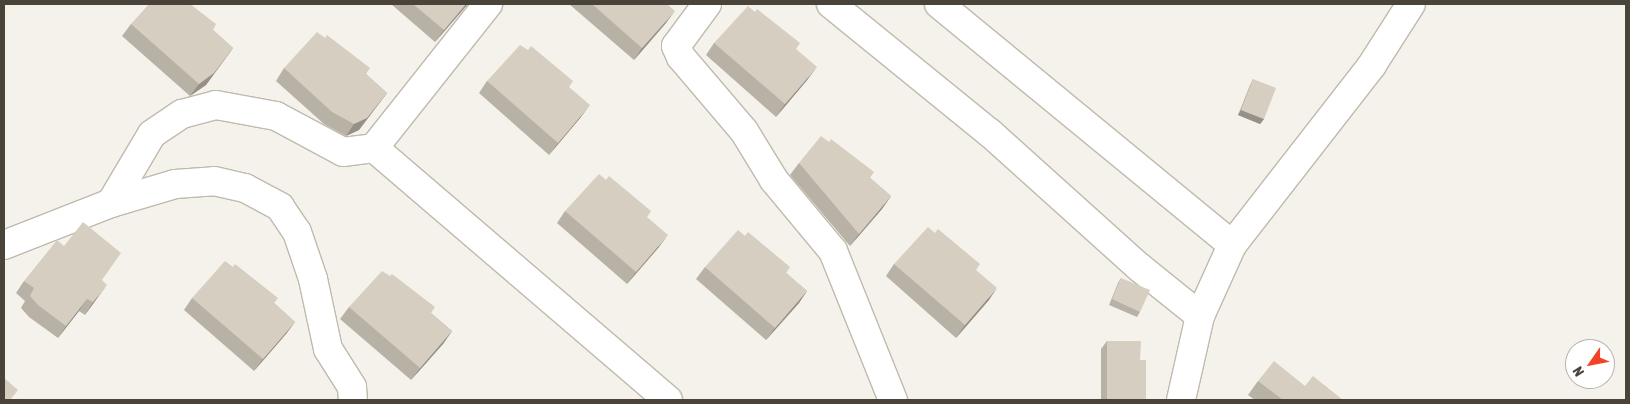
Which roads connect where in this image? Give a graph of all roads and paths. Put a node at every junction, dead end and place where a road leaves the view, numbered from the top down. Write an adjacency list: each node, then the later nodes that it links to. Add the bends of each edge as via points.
1 (488, 4): 6 (street)
2 (707, 4): 13 (street, via 676,46 681,57 744,131 774,180 833,252)
3 (832, 4): 10 (street, via 990,133 1139,267)
4 (939, 4): 9 (street)
5 (1412, 4): 9 (street, via 1372,64)
6 (374, 148): 7 (street, via 343,152 276,116 216,105 182,114 152,134); 12 (street)
7 (111, 203): 8 (street); 11 (street, via 176,184 214,182 245,188 280,207 297,232 313,279 328,349 352,387)
8 (4, 245)
9 (1232, 246): 10 (street)
10 (1200, 316): 14 (street)
11 (353, 400)
12 (668, 400)
13 (893, 400)
14 (1182, 400)

